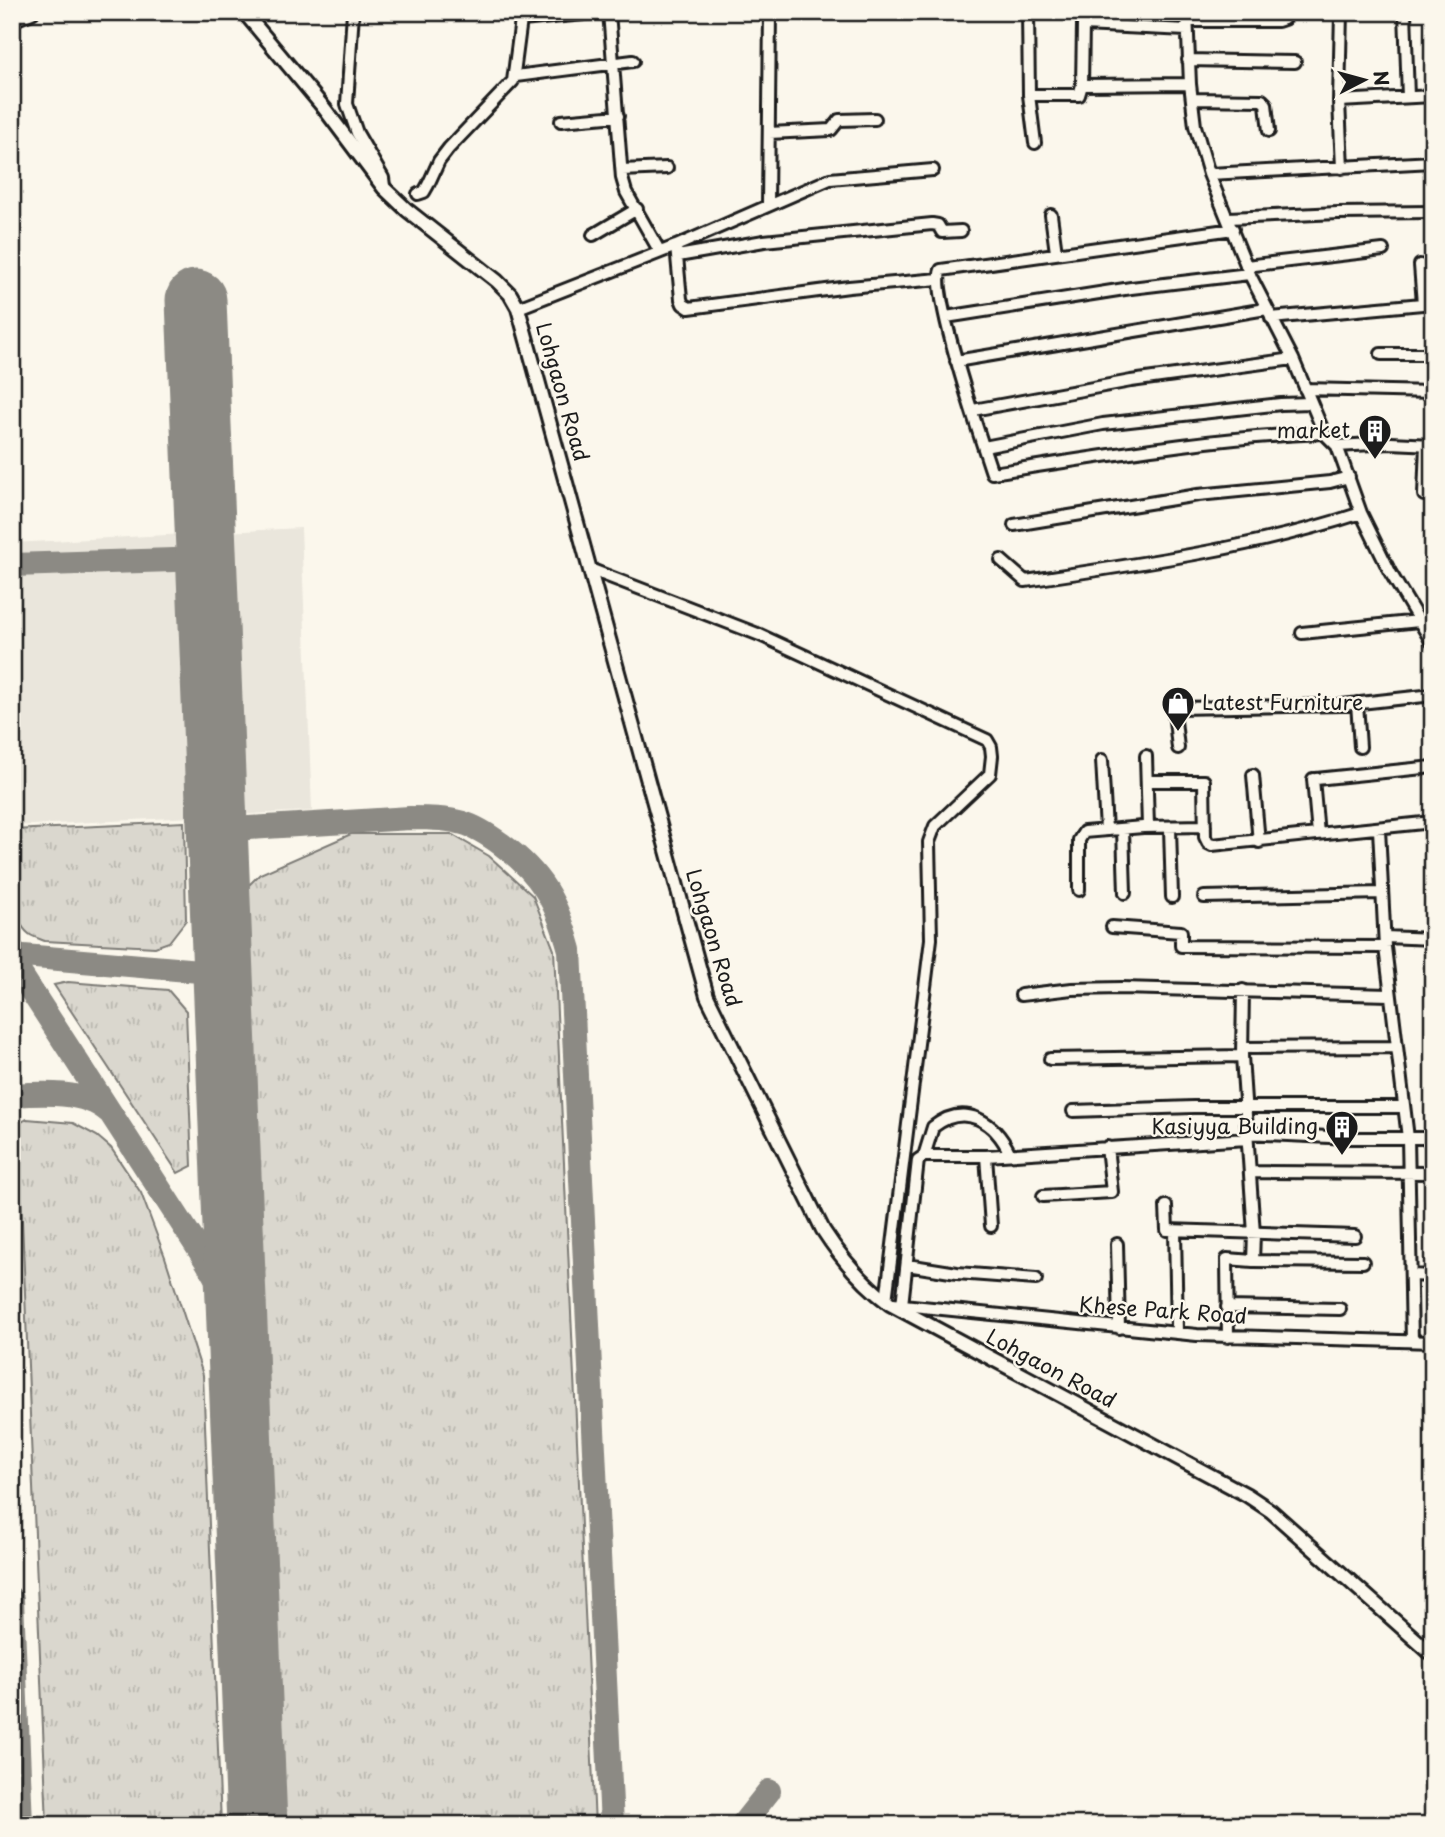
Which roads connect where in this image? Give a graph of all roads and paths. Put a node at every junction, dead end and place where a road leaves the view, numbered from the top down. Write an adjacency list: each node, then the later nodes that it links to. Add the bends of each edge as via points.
1 (32, 12): 12 (main road)
2 (243, 12): 39 (main road, Lohgaon Road)
3 (353, 12): 39 (street, via 347,104)
4 (607, 12): 11 (street); 18 (street)
5 (770, 12): 31 (street)
6 (1028, 12): 22 (street)
7 (1084, 12): 14 (street)
8 (1286, 12): 13 (street, via 1278,21)
9 (1341, 12): 26 (street)
10 (1405, 12): 24 (street)
11 (522, 16): 19 (street)
12 (12, 20)
13 (1187, 21): 14 (street); 15 (street)
14 (1083, 25): 20 (street)
15 (1188, 60): 17 (street); 21 (street)
16 (633, 61): 18 (street)
17 (1295, 62)
18 (614, 63): 19 (street); 27 (street)
19 (516, 76): 40 (street, via 449,148 424,192)
20 (1082, 85): 21 (street); 22 (street, via 1079,94)
21 (1190, 85): 25 (street)
22 (1029, 95): 32 (street)
23 (1433, 96): 24 (street)
24 (1408, 97): 26 (street)
25 (1192, 99): 30 (street, via 1262,100); 38 (street)
26 (1339, 101): 35 (street)
27 (618, 116): 29 (street); 36 (street)
28 (875, 119): 31 (street, via 839,120 831,130)
29 (561, 121)
30 (1269, 131)
31 (769, 132): 41 (street)
32 (1035, 142)
33 (1433, 162): 35 (street)
34 (667, 168): 36 (street)
35 (1342, 168): 38 (street)
36 (622, 170): 42 (street, via 626,192)
37 (933, 170): 41 (street, via 830,179)
38 (1209, 174): 45 (street)
39 (384, 188): 56 (main road, Lohgaon Road, via 497,281)
40 (418, 194)
41 (768, 205): 49 (street)
42 (637, 209): 47 (street); 50 (street)
43 (1433, 212): 45 (street, via 1325,213)
44 (1051, 215): 51 (street)
45 (1230, 223): 51 (street); 53 (street)
46 (961, 231): 49 (street, via 942,232 932,224)
47 (593, 235)
48 (1383, 250): 53 (street)
49 (677, 251): 50 (street); 54 (street, via 681,299 689,308)
50 (660, 252): 56 (street)
51 (1056, 252): 54 (street, via 946,268)
52 (1420, 265): 55 (street)
53 (1248, 270): 57 (street); 58 (street)
54 (939, 279): 58 (street)
55 (1428, 303): 57 (street)
56 (518, 308): 76 (main road, Lohgaon Road)
57 (1269, 313): 61 (street); 62 (street)
58 (946, 317): 62 (street)
59 (1381, 354): 60 (street)
60 (1433, 354)
61 (1293, 359): 63 (street); 66 (street, via 1131,381)
62 (956, 361): 66 (street)
63 (1305, 389): 64 (street); 65 (street)
64 (1433, 392)
65 (1310, 403): 67 (street); 70 (street, via 1103,424)
66 (973, 410): 70 (street)
67 (1324, 433): 69 (street); 70 (street, via 1175,445 992,473)
68 (1429, 445): 69 (street); 72 (street)
69 (1337, 446): 71 (street)
70 (984, 447)
71 (1349, 477): 73 (street); 74 (street)
72 (1424, 495)
73 (1361, 513): 75 (street, via 1236,546 1025,581); 77 (street)
74 (1014, 524)
75 (1001, 559)
76 (592, 570): 138 (main road, Lohgaon Road, via 707,996 823,1230 857,1274); 138 (street, via 760,635 934,714 987,740 991,747 990,774 935,826 929,842 931,939)
77 (1419, 621): 78 (street); 79 (street)
78 (1302, 633)
79 (1433, 644)
80 (1433, 695): 81 (street)
81 (1357, 703): 82 (street); 83 (street, via 1177,708)
82 (1360, 747)
83 (1178, 748)
84 (1146, 756): 88 (street)
85 (1102, 760): 95 (street)
86 (1433, 767): 96 (street, via 1314,779)
87 (1253, 775): 97 (street)
88 (1147, 781): 90 (street); 91 (street, via 1204,781)
89 (1433, 822): 94 (street)
90 (1149, 827): 92 (street); 93 (street)
91 (1205, 827): 92 (street); 97 (street, via 1212,845)
92 (1170, 828): 101 (street)
93 (1123, 829): 95 (street); 99 (street)
94 (1379, 829): 96 (street); 100 (street)
95 (1106, 830): 98 (street, via 1080,836)
96 (1318, 834): 97 (street)
97 (1259, 842)
98 (1079, 890)
99 (1125, 893)
100 (1382, 893): 102 (street); 105 (street)
101 (1172, 897)
102 (1205, 897)
103 (1112, 927): 105 (street, via 1181,932 1181,946)
104 (1433, 939): 105 (street)
105 (1385, 942): 108 (street)
106 (1243, 990): 107 (street, via 1072,989); 108 (street); 110 (street)
107 (1021, 995)
108 (1390, 995): 109 (street)
109 (1396, 1047): 110 (street); 112 (street)
110 (1242, 1052): 111 (street); 113 (street)
111 (1050, 1059)
112 (1404, 1107): 113 (street); 116 (street)
113 (1245, 1108): 114 (street); 115 (street)
114 (1073, 1111)
115 (1247, 1136): 116 (street); 118 (street); 122 (street)
116 (1408, 1138): 117 (street); 123 (street)
117 (1433, 1138)
118 (1107, 1147): 119 (street); 125 (street, via 1112,1192)
119 (1010, 1154): 120 (street, via 1000,1136 964,1114 933,1127); 121 (street)
120 (924, 1156): 121 (street); 134 (street, via 918,1160)
121 (986, 1156): 127 (street)
122 (1250, 1172): 123 (street); 129 (street)
123 (1410, 1173): 124 (street); 135 (street)
124 (1433, 1173)
125 (1043, 1196)
126 (1166, 1206): 128 (street, via 1167,1230)
127 (991, 1226)
128 (1175, 1231): 129 (street); 142 (street)
129 (1254, 1234): 130 (street); 132 (street)
130 (1355, 1236)
131 (1117, 1244): 141 (street)
132 (1253, 1261): 133 (street); 139 (street, via 1227,1258)
133 (1363, 1262)
134 (907, 1265): 137 (street); 138 (street)
135 (1411, 1275): 136 (street); 144 (street)
136 (1433, 1276)
137 (1036, 1279)
138 (893, 1303): 141 (street, Khese Park Road); 146 (main road, Lohgaon Road, via 1247,1495 1271,1511)
139 (1227, 1307): 140 (street); 143 (street)
140 (1340, 1309)
141 (1119, 1328): 142 (street, Khese Park Road)
142 (1177, 1333): 143 (street, Khese Park Road)
143 (1228, 1337): 144 (street, Khese Park Road)
144 (1412, 1341): 145 (street, Khese Park Road)
145 (1433, 1342)
146 (1433, 1655)

